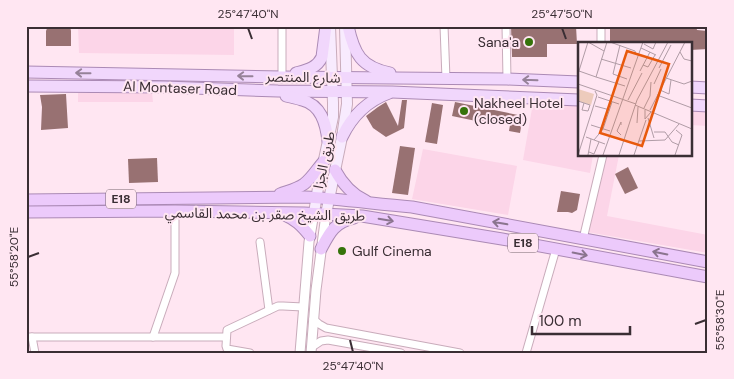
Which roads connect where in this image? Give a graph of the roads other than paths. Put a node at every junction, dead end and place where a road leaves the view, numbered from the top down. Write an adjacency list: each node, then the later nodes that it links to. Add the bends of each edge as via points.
1 (282, 26): 10 (street)
2 (346, 26): 8 (main road, طريق الجزا); 13 (main road, via 354,49 369,66)
3 (444, 26): 14 (street)
4 (506, 26): 15 (street)
5 (601, 26): 7 (street)
6 (328, 27): 8 (main road, via 336,33 338,46); 10 (main road, via 319,63); 11 (main road, طريق الجزا)
7 (601, 42)
8 (346, 48): 12 (main road, طريق الجزا)
9 (26, 72): 10 (main road, شارع المنتصر, one-way to 9)
10 (282, 77): 11 (main road, شارع المنتصر)
11 (332, 77): 12 (main road, شارع المنتصر); 20 (main road, طريق الجزا)
12 (346, 77): 13 (main road, شارع المنتصر); 21 (main road, طريق الجزا)
13 (414, 78): 14 (main road, شارع المنتصر)
14 (446, 79): 15 (main road, شارع المنتصر)
15 (507, 79): 16 (main road, شارع المنتصر, one-way to 15)
16 (578, 82)
17 (26, 86): 22 (main road, Al Montaser Road)
18 (692, 87): 19 (main road)
19 (708, 88)
20 (333, 91): 21 (main road, شارع المنتصر); 22 (main road, Al Montaser Road); 28 (main road, طريق الجزا, via 333,117)
21 (346, 91): 23 (main road, شارع المنتصر); 27 (main road, طريق الجزا)
22 (278, 92): 28 (main road, via 306,101 316,108 324,120)
23 (392, 92): 24 (main road, شارع المنتصر); 27 (main road, via 364,107)
24 (578, 100)
25 (692, 105): 26 (main road)
26 (708, 106)
27 (342, 137): 31 (main road, طريق الجزا)
28 (328, 141): 30 (main road, طريق الجزا)
29 (603, 156): 44 (street)
30 (324, 162): 32 (highway, via 304,184); 33 (main road, طريق الجزا)
31 (335, 170): 34 (main road, طريق الجزا); 36 (highway, via 353,194)
32 (272, 198): 33 (highway, طريق الشيخ صقر بن محمد القاسمي / E18); 35 (highway, طريق الشيخ صقر بن محمد القاسمي / E18)
33 (316, 198): 34 (highway, طريق الشيخ صقر بن محمد القاسمي / E18); 40 (main road, طريق الجزا)
34 (328, 199): 36 (highway, طريق الشيخ صقر بن محمد القاسمي / E18); 41 (main road, طريق الجزا)
35 (26, 200)
36 (369, 203): 44 (highway, طريق الشيخ صقر بن محمد القاسمي / E18, one-way to 36, via 412,207)
37 (26, 212): 38 (highway, طريق الشيخ صقر بن محمد القاسمي / E18)
38 (175, 212): 39 (highway, طريق الشيخ صقر بن محمد القاسمي / E18); 55 (street, via 175,273)
39 (279, 212): 40 (highway, طريق الشيخ صقر بن محمد القاسمي / E18); 43 (highway, via 295,220)
40 (314, 213): 41 (highway, طريق الشيخ صقر بن محمد القاسمي / E18); 43 (street, طريق الجزا)
41 (326, 214): 42 (highway, طريق الشيخ صقر بن محمد القاسمي / E18); 46 (street, طريق الجزا)
42 (362, 216): 46 (highway, via 334,227); 47 (highway, طريق الشيخ صقر بن محمد القاسمي / E18, one-way to 47)
43 (310, 236): 50 (street, طريق الجزا)
44 (583, 238): 48 (highway, طريق الشيخ صقر بن محمد القاسمي / E18, one-way to 44)
45 (260, 242): 51 (street)
46 (321, 249): 52 (street, طريق الجزا)
47 (556, 249): 49 (highway, طريق الشيخ صقر بن محمد القاسمي / E18, one-way to 49); 64 (street)
48 (708, 262)
49 (708, 277)
50 (303, 307): 51 (street, via 278,306); 61 (street, طريق الجزا)
51 (269, 310): 56 (street, via 228,329)
52 (314, 319): 53 (street, via 322,326); 58 (street, طريق الجزا)
53 (347, 332): 57 (street); 63 (street)
54 (29, 337): 55 (street); 59 (street)
55 (152, 337): 56 (street)
56 (226, 337): 60 (street, via 227,348)
57 (346, 342): 58 (street, via 324,340); 62 (street)
58 (312, 350)
59 (35, 353)
60 (250, 353)
61 (300, 353)
62 (401, 353)
63 (460, 353)
64 (526, 353)

